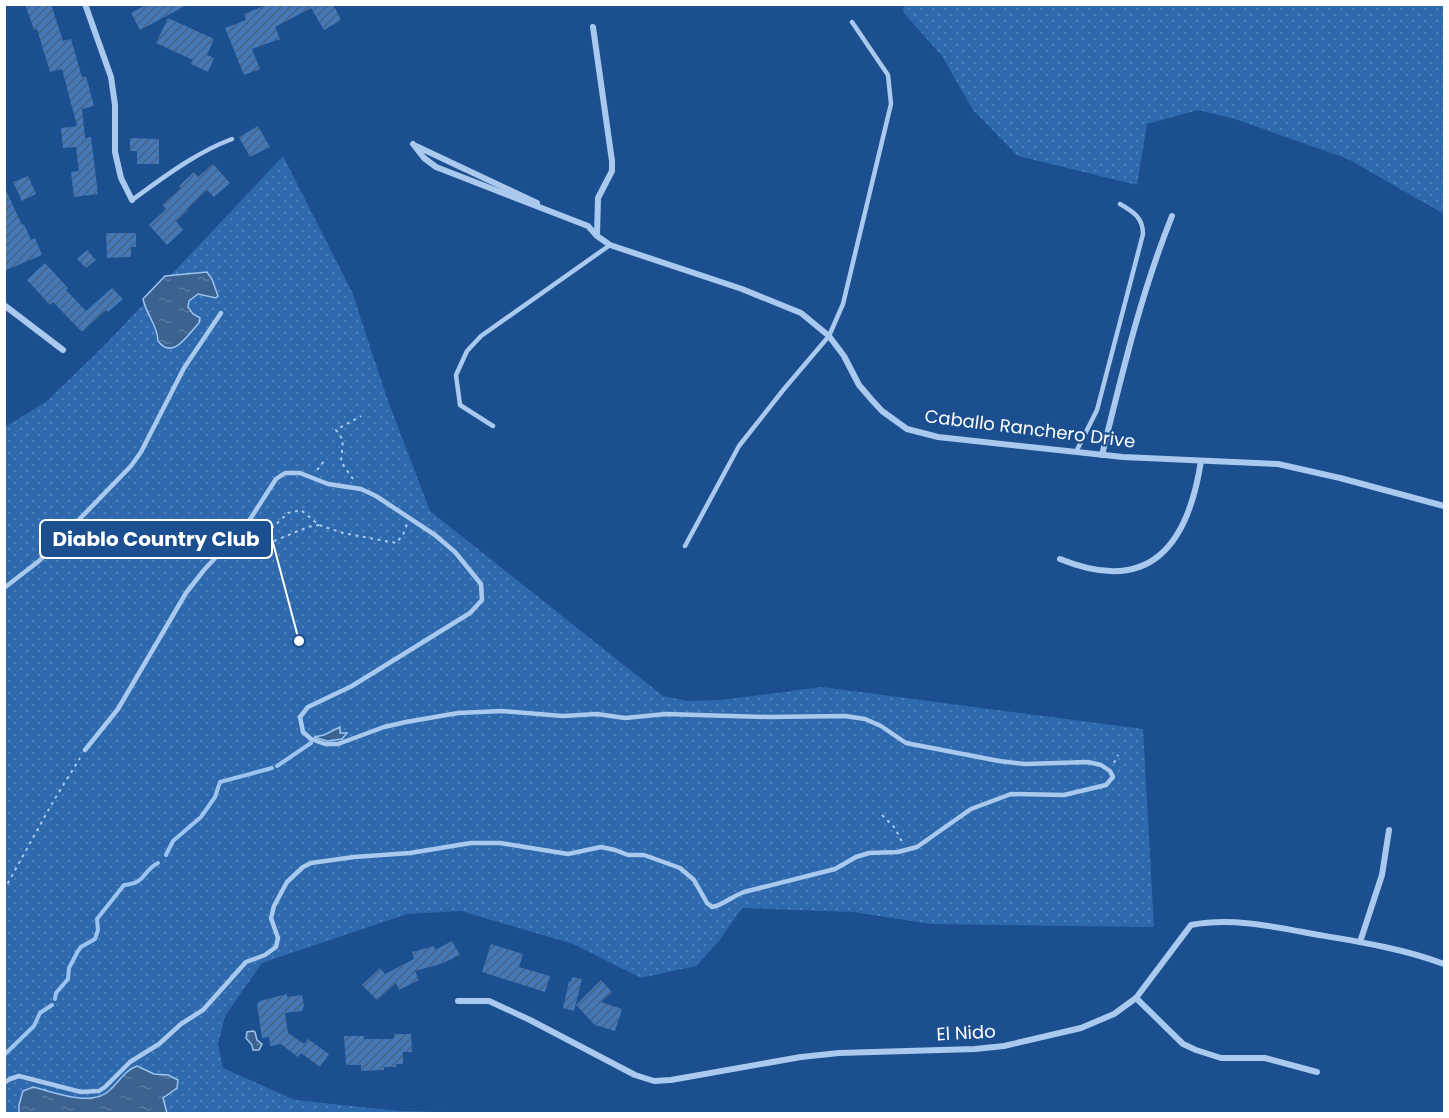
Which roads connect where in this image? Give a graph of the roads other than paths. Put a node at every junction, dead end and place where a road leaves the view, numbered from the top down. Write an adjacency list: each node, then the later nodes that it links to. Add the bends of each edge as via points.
1 (85, 4): 5 (street, via 111,76 115,152 121,178)
2 (852, 22): 13 (lane, via 888,75 891,104 843,304)
3 (593, 27): 9 (street, via 612,161 612,171 598,198)
4 (232, 139): 5 (lane, via 185,162)
5 (132, 200)
6 (1120, 204): 16 (lane, via 1139,217 1143,234 1097,410)
7 (1172, 216): 17 (street, via 1131,337)
8 (588, 226): 8 (street, Caballo Ranchero Drive, via 436,167 413,144); 9 (street, Caballo Ranchero Drive)
9 (597, 236): 10 (street, Caballo Ranchero Drive)
10 (610, 245): 13 (street, Caballo Ranchero Drive, via 779,303 807,316); 15 (lane, via 481,336 467,351 456,375 460,405)
11 (4, 305): 14 (street)
12 (221, 313): 22 (lane, via 184,368 131,466 39,561)
13 (829, 336): 16 (street, Caballo Ranchero Drive, via 871,399 907,429 938,437); 20 (lane, via 739,446)
14 (63, 350)
15 (493, 426)
16 (1076, 452): 17 (street, Caballo Ranchero Drive)
17 (1102, 455): 18 (street, Caballo Ranchero Drive)
18 (1201, 460): 19 (street, Caballo Ranchero Drive, via 1278,464); 21 (street, via 1192,504 1176,535 1157,557 1135,570 1120,573 1090,570)
19 (1444, 506)
20 (685, 546)
21 (1060, 559)
22 (4, 588)
23 (85, 750): 30 (lane, via 118,709 186,593 251,518 279,477 294,472 370,492 435,535 481,584 482,600 470,613 302,712 303,732 311,739 338,744 384,727 458,713 597,714 625,718 666,714 845,716 881,726 906,743 1006,762 1097,764 1112,774 1112,781 1090,791 1064,795 1000,797 970,809 916,847 869,853 835,869 744,892 712,907 694,880 680,868 644,855 600,847 568,854 500,843 471,843 311,863 287,882 274,906 271,918 278,938 276,947 246,962 203,1010 130,1062 105,1087 81,1092 19,1076)
24 (1389, 830): 25 (street, via 1382,875)
25 (1360, 942): 26 (street, El Nido); 27 (street, El Nido, via 1248,922 1191,925)
26 (1444, 964)
27 (1136, 998): 28 (street, El Nido, via 1114,1014 1081,1028 1004,1046 839,1053 654,1081 489,1001); 29 (street, via 1183,1044 1196,1050 1221,1058 1265,1058)
28 (458, 1001)
29 (1317, 1072)
30 (4, 1083)

